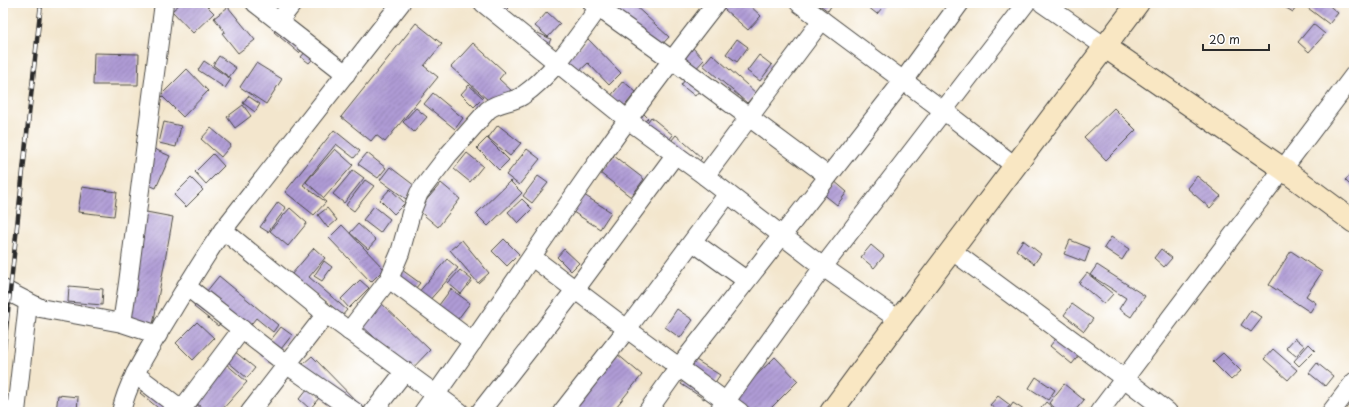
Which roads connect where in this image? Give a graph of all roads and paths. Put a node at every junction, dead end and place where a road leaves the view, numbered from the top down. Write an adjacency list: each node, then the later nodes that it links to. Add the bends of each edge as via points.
1 (164, 3): 45 (street)
2 (255, 3): 14 (street)
3 (293, 3): 14 (street)
4 (401, 3): 18 (street)
5 (483, 3): 17 (street)
6 (716, 3): 16 (street)
7 (798, 3): 13 (street)
8 (960, 3): 20 (street)
9 (1026, 3): 21 (street)
10 (1042, 3): 15 (street)
11 (1138, 3): 15 (street)
12 (598, 5): 16 (street); 17 (street)
13 (822, 20): 20 (street); 22 (street)
14 (279, 21): 18 (street)
15 (1104, 46): 25 (street); 26 (street)
16 (672, 60): 22 (street); 23 (street)
17 (556, 63): 23 (street); 37 (street, via 522,96 494,105 488,110 445,159 414,203 400,253)
18 (346, 74): 31 (street)
19 (1354, 75): 26 (street)
20 (903, 81): 21 (street); 28 (street)
21 (944, 110): 25 (street); 36 (street)
22 (749, 116): 27 (street); 28 (street)
23 (628, 120): 24 (street); 35 (street)
24 (675, 155): 27 (street); 41 (street)
25 (1015, 166): 34 (street)
26 (1283, 169): 30 (street); 55 (street)
27 (705, 176): 29 (street)
28 (828, 176): 32 (street)
29 (727, 194): 32 (street); 33 (street)
30 (1354, 222)
31 (223, 230): 39 (street); 43 (street)
32 (781, 236): 36 (street); 38 (street)
33 (693, 242): 38 (street); 47 (street)
34 (951, 250): 44 (street); 55 (street)
35 (532, 257): 41 (street); 50 (street)
36 (823, 267): 44 (street); 58 (street)
37 (389, 279): 48 (street); 50 (street)
38 (746, 280): 52 (street)
39 (186, 286): 46 (street); 49 (street)
40 (3, 289): 42 (street)
41 (575, 290): 47 (street); 67 (street)
42 (28, 302): 45 (street, via 52,311); 60 (street)
43 (326, 314): 48 (street); 51 (street)
44 (899, 320): 71 (street)
45 (122, 324): 49 (street)
46 (242, 329): 51 (street); 59 (street)
47 (627, 329): 52 (street); 68 (street)
48 (349, 330): 53 (street)
49 (158, 335): 54 (street)
50 (473, 342): 57 (street)
51 (286, 364): 62 (street); 63 (street)
52 (679, 367): 58 (street); 69 (street)
53 (405, 371): 57 (street); 64 (street)
54 (135, 374): 59 (street); 61 (street)
55 (1125, 379): 72 (street); 73 (street)
56 (1354, 382): 74 (street)
57 (436, 394): 65 (street); 66 (street)
58 (722, 407): 70 (street)
59 (183, 411)
60 (16, 412)
61 (121, 412)
62 (250, 412)
63 (356, 412)
64 (373, 412)
65 (423, 412)
66 (460, 412)
67 (480, 412)
68 (562, 412)
69 (647, 412)
70 (740, 412)
71 (831, 412)
72 (1099, 412)
73 (1168, 412)
74 (1331, 412)

